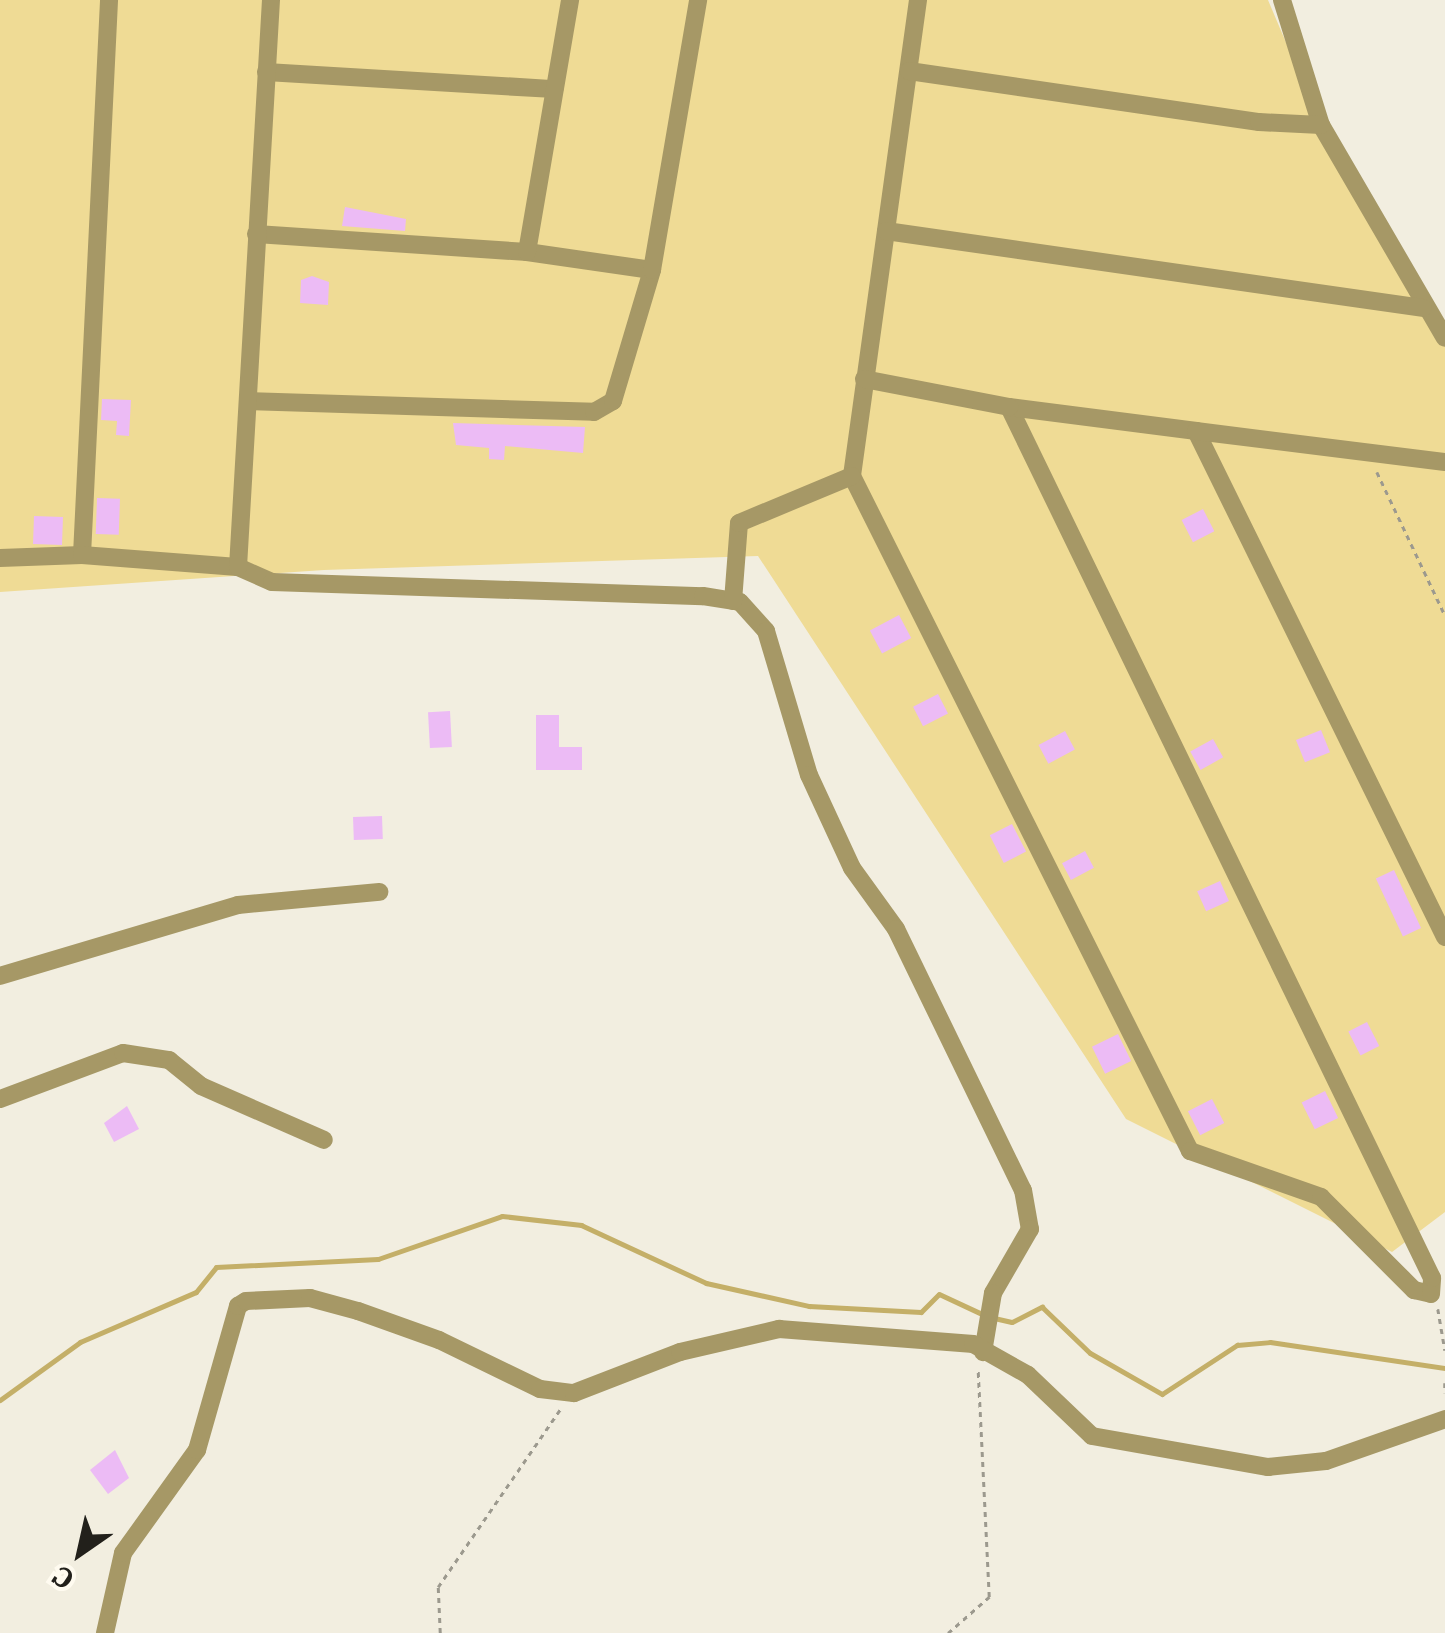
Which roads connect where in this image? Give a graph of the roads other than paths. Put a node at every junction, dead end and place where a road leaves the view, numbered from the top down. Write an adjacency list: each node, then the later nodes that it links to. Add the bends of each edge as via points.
1 (109, 0): 23 (street)
2 (271, 0): 8 (street)
3 (570, 0): 9 (street)
4 (698, 0): 14 (street)
5 (918, 0): 7 (street)
6 (1282, 0): 10 (street)
7 (910, 71): 10 (street, via 1259,122); 11 (street)
8 (266, 72): 9 (street); 12 (street)
9 (554, 89): 13 (street)
10 (1321, 125): 15 (street)
11 (886, 231): 15 (street); 17 (street)
12 (256, 234): 13 (street); 18 (street)
13 (527, 252): 14 (street)
14 (652, 270): 18 (street, via 624,380 612,401 594,412)
15 (1423, 308): 16 (street)
16 (1445, 338)
17 (864, 380): 19 (street); 22 (street)
18 (248, 401): 25 (street)
19 (1008, 407): 20 (street); 22 (street, via 1432,1278 1431,1294 1414,1290 1321,1196 1190,1151)
20 (1196, 430): 21 (street); 28 (street)
21 (1445, 462)
22 (852, 476): 26 (street, via 738,523)
23 (82, 555): 24 (street); 25 (street)
24 (0, 558)
25 (238, 567): 26 (street, via 272,582)
26 (733, 601): 32 (street, via 766,631 809,775 852,868 896,928 1023,1190 1030,1229 991,1306)
27 (379, 892): 29 (street, via 238,906)
28 (1445, 937)
29 (0, 976)
30 (0, 1100): 31 (street, via 123,1052 169,1060 201,1086)
31 (324, 1140)
32 (983, 1352): 33 (street, via 1028,1375 1092,1436 1114,1444 1296,1467); 34 (street, via 973,1344 779,1329 680,1352 574,1393 540,1389 439,1340 342,1306 310,1298 240,1302 197,1450 123,1553)
33 (1445, 1419)
34 (105, 1633)

